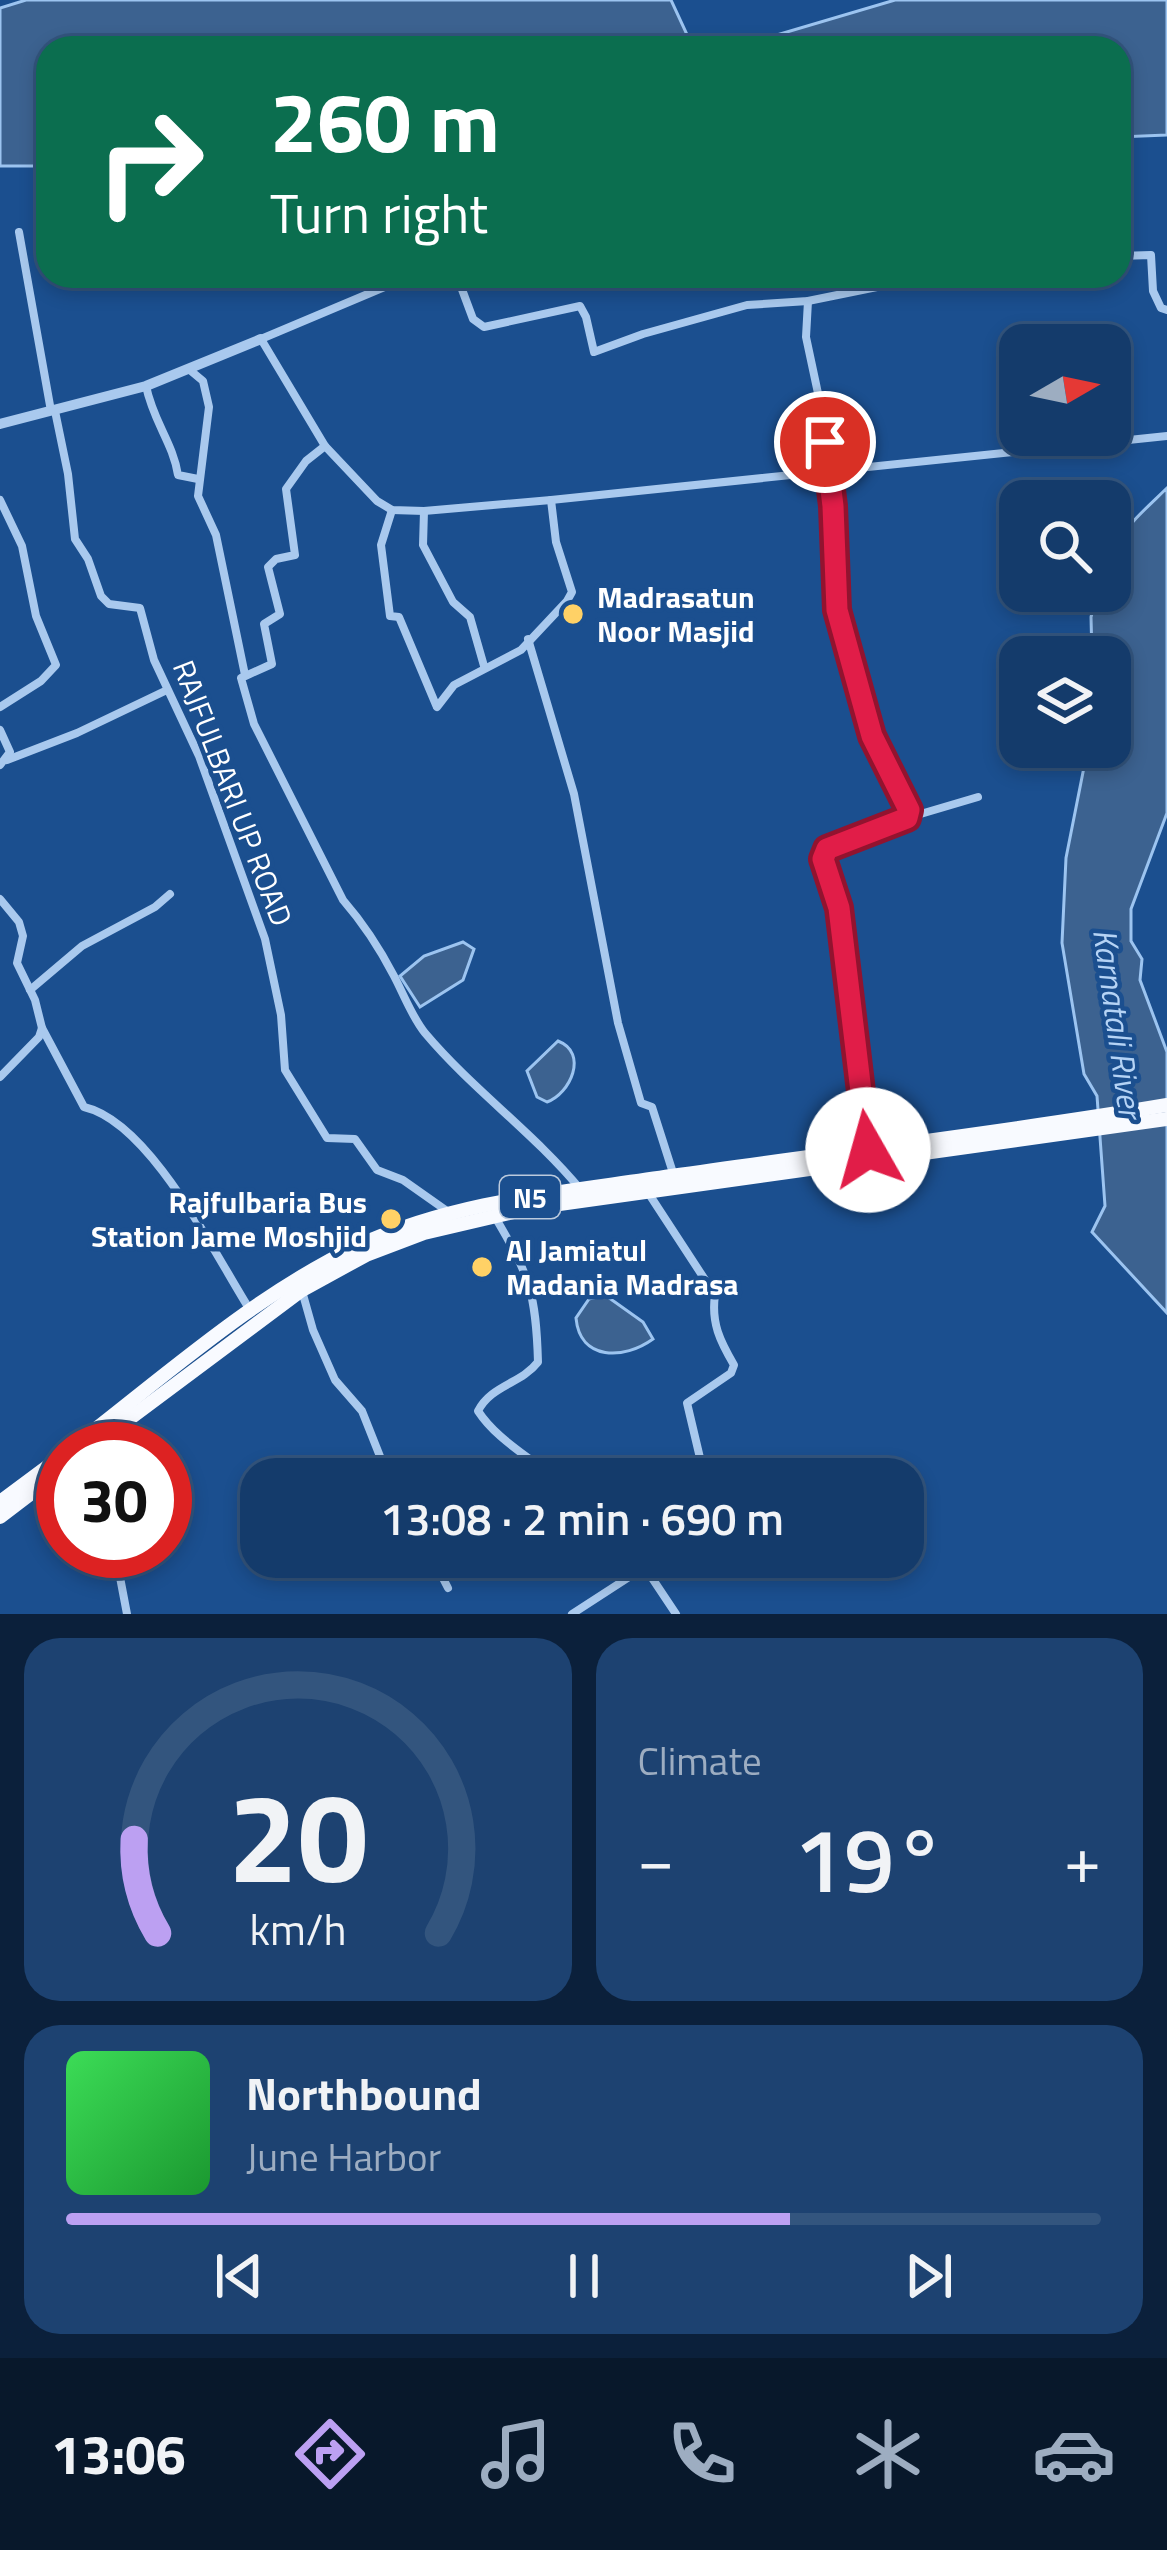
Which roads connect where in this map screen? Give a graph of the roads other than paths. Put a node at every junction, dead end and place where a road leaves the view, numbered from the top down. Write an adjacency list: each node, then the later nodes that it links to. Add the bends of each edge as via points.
1 (19, 232): 11 (street)
2 (1131, 256): 7 (street, via 1151,256 1153,291)
3 (382, 288): 8 (street)
4 (461, 288): 6 (street, via 484,328 580,306 594,352 747,305)
5 (872, 288): 6 (street)
6 (808, 301): 15 (street, via 806,337)
7 (1167, 310)
8 (261, 339): 9 (street); 14 (street)
9 (191, 370): 10 (street); 16 (street, via 209,406)
10 (146, 386): 11 (street); 16 (street, via 178,475)
11 (53, 412): 12 (street); 24 (street, RAJFULBARI UP ROAD, via 75,539 101,596 140,608)
12 (0, 424)
13 (1167, 436): 15 (street)
14 (325, 446): 19 (street); 23 (street, via 286,489 295,555 268,567 280,614 265,624 272,664)
15 (828, 470): 18 (street); 29 (street, via 837,610 872,736)
16 (198, 479): 23 (street)
17 (0, 500): 25 (street, via 22,545 56,665)
18 (551, 500): 20 (street); 21 (street, via 572,592)
19 (392, 510): 20 (street); 22 (street, via 381,545 390,616 399,617 437,707)
20 (424, 511): 22 (street, via 423,545 453,602 470,617)
21 (528, 639): 22 (street); 39 (street, via 587,851 618,1023)
22 (484, 666)
23 (245, 674): 40 (street, via 254,724 303,825 421,1029 550,1150)
24 (167, 689): 27 (street); 42 (street, RAJFULBARI UP ROAD, via 265,939 285,1070 327,1138 355,1139 377,1170)
25 (0, 706)
26 (0, 730): 27 (street, via 10,752)
27 (3, 763)
28 (978, 797): 29 (street)
29 (907, 818): 38 (street, via 827,849 823,859 839,908)
30 (170, 894): 32 (street, via 82,946)
31 (0, 899): 32 (street, via 19,922 17,963)
32 (30, 990): 33 (street)
33 (42, 1028): 34 (street); 45 (street, via 84,1107 123,1124 173,1184)
34 (0, 1077)
35 (1167, 1105): 37 (highway, N5)
36 (1167, 1119): 37 (highway, N5)
37 (1059, 1130): 38 (highway, N5); 41 (highway, N5)
38 (868, 1150): 39 (highway, N5)
39 (674, 1176): 40 (highway, N5)
40 (581, 1190): 42 (highway, N5)
41 (648, 1193): 43 (highway, N5); 50 (street, via 716,1295 718,1339 734,1365 687,1403)
42 (452, 1214): 45 (highway, N5, via 360,1245)
43 (494, 1216): 44 (highway, N5, via 366,1255); 49 (street, via 536,1303 538,1362 494,1390 478,1412)
44 (302, 1290): 47 (highway, N5); 48 (street, via 335,1380 362,1411)
45 (251, 1312): 46 (highway, N5)
46 (106, 1422)
47 (125, 1422)
48 (381, 1458)
49 (531, 1458)
50 (701, 1458)
51 (36, 1475): 53 (highway)
52 (36, 1490): 54 (highway)
53 (0, 1502)
54 (0, 1517)
55 (120, 1578): 60 (street)
56 (443, 1578): 59 (street)
57 (631, 1578): 61 (street)
58 (652, 1578): 62 (street)
59 (448, 1588)
60 (127, 1614)
61 (572, 1614)
62 (676, 1614)

